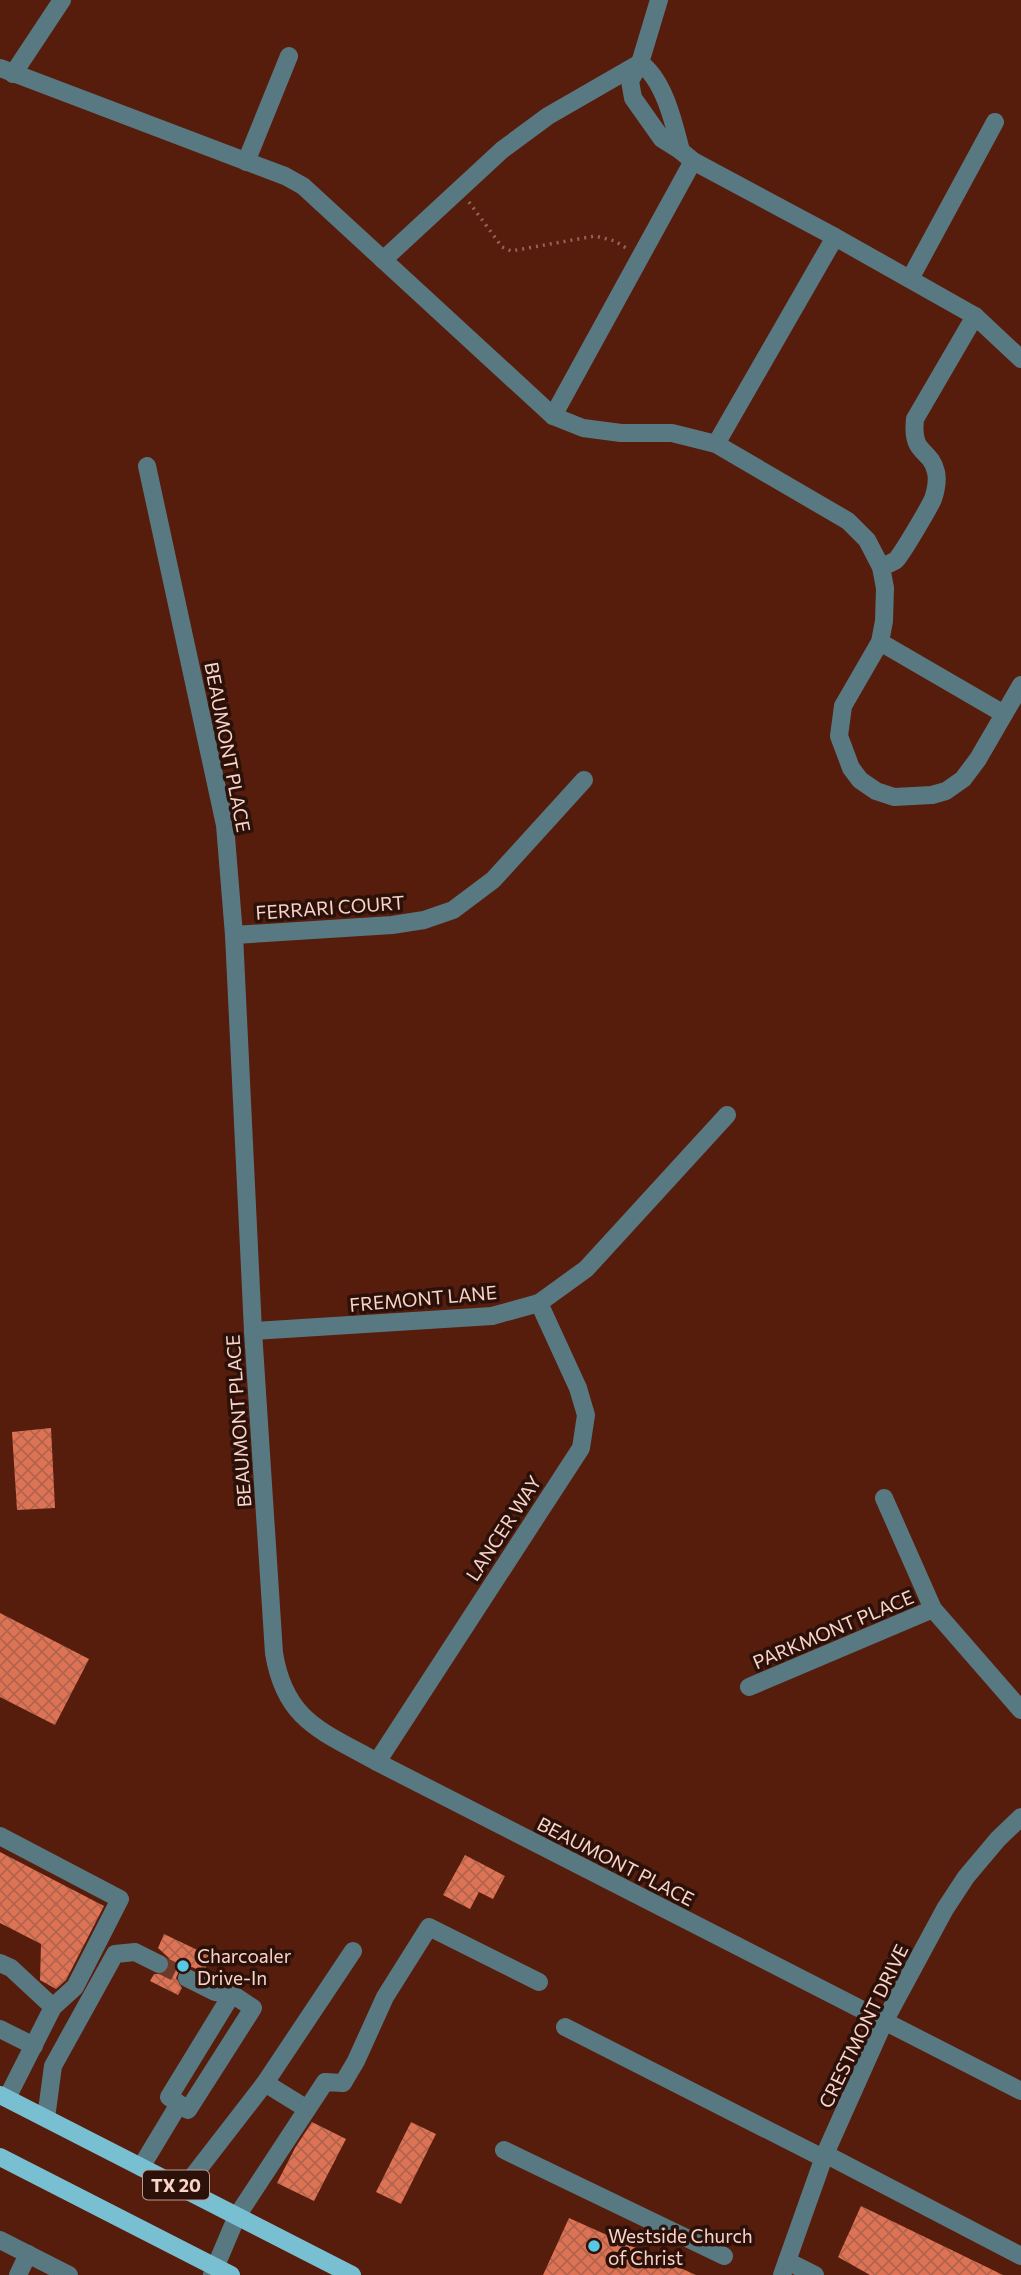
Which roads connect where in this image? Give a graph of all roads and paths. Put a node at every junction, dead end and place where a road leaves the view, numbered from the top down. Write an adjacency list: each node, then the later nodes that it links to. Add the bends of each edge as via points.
1 (62, 0): 5 (street)
2 (659, 0): 4 (street)
3 (289, 56): 8 (street)
4 (640, 63): 7 (street, via 658,81); 7 (street, via 630,80 633,98 662,139); 9 (street, via 548,116)
5 (7, 71): 8 (street)
6 (995, 122): 13 (street)
7 (687, 156): 10 (street); 11 (street)
8 (246, 162): 12 (street, via 303,186)
9 (460, 189): 11 (path, via 502,247 511,251 595,236 615,241); 12 (street)
10 (835, 236): 13 (street); 17 (street)
11 (640, 256): 16 (street)
12 (383, 260): 16 (street)
13 (910, 279): 14 (street)
14 (975, 316): 15 (street); 19 (street, via 915,419 916,445 936,471 932,501 897,559)
15 (1021, 359)
16 (552, 416): 17 (street, via 583,428 672,433)
17 (716, 444): 19 (street, via 848,521 867,540)
18 (147, 466): 24 (street, BEAUMONT PLACE, via 225,825)
19 (881, 567): 20 (street, via 885,588)
20 (880, 642): 22 (street); 22 (street, via 843,706 839,736 851,768 876,791 914,798 946,790 963,779)
21 (1021, 685): 22 (street)
22 (1004, 714)
23 (584, 780): 24 (street, FERRARI COURT, via 493,880 453,910 392,925)
24 (234, 935): 27 (street, BEAUMONT PLACE)
25 (727, 1115): 26 (street, FREMONT LANE, via 586,1269)
26 (539, 1303): 27 (street, FREMONT LANE, via 492,1316); 32 (street, LANCER WAY, via 586,1415 581,1448)
27 (253, 1331): 32 (street, BEAUMONT PLACE, via 278,1676 286,1697 301,1716)
28 (884, 1498): 29 (street, PARKMONT PLACE)
29 (933, 1609): 30 (street, PARKMONT PLACE); 31 (street, PARKMONT PLACE)
30 (749, 1687)
31 (1021, 1710)
32 (377, 1762): 42 (street, BEAUMONT PLACE)
33 (1021, 1817): 42 (street, CRESTMONT DRIVE, via 966,1877)
34 (0, 1836): 41 (street, via 120,1899 75,1987)
35 (353, 1951): 46 (street)
36 (0, 1963): 41 (street)
37 (159, 1964): 51 (street, via 135,1952 115,1954 54,2066)
38 (187, 1978): 40 (street, via 215,1992)
39 (539, 1982): 50 (street, via 429,1927 385,1997 343,2083 325,2082)
40 (232, 1994): 49 (street, via 169,2097); 49 (street, via 253,2008 188,2110)
41 (53, 2007): 45 (street)
42 (884, 2022): 47 (street, BEAUMONT PLACE); 53 (street, CRESTMONT DRIVE)
43 (565, 2027): 53 (street)
44 (0, 2029): 45 (street)
45 (34, 2046): 48 (street)
46 (265, 2083): 50 (street); 56 (street)
47 (1021, 2091)
48 (4, 2097): 51 (main road, TX 20)
49 (179, 2104): 55 (street)
50 (307, 2109): 57 (street)
51 (46, 2118): 55 (main road, TX 20)
52 (504, 2150): 60 (street)
53 (824, 2156): 61 (street); 62 (street, CRESTMONT DRIVE)
54 (0, 2157): 63 (main road, TX 20)
55 (141, 2167): 56 (main road, TX 20)
56 (183, 2189): 57 (main road, TX 20)
57 (237, 2216): 63 (street); 66 (main road, TX 20)
58 (0, 2239): 59 (street)
59 (28, 2254): 64 (street); 65 (street)
60 (724, 2256)
61 (1021, 2256)
62 (784, 2268): 67 (street)
63 (219, 2272)
64 (18, 2275)
65 (69, 2275)
66 (352, 2275)
67 (815, 2275)

